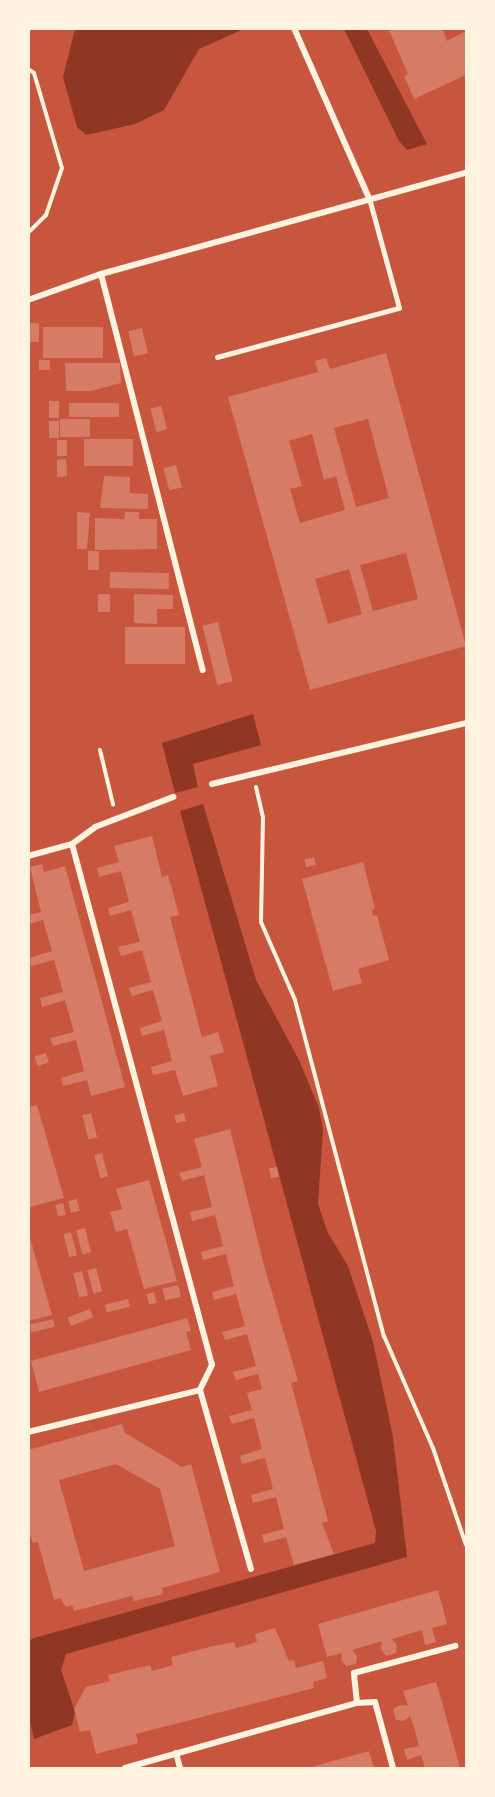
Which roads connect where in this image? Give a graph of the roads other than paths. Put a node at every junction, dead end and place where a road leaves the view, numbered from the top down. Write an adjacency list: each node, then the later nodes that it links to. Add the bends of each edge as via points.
1 (294, 28): 3 (street)
2 (466, 173): 3 (street)
3 (369, 198): 4 (street); 6 (lane, via 399,308)
4 (101, 274): 5 (street); 7 (street)
5 (28, 300)
6 (217, 357)
7 (203, 670)
8 (466, 723): 9 (street, via 252,771)
9 (212, 784)
10 (173, 797): 11 (street, via 95,827)
11 (72, 844): 12 (street); 13 (street, via 213,1365)
12 (28, 856)
13 (200, 1390): 14 (street); 15 (street)
14 (28, 1432)
15 (251, 1569)
16 (455, 1646): 17 (street, via 354,1673)
17 (357, 1703): 18 (street); 21 (street, via 375,1702)
18 (176, 1753): 19 (street); 20 (street)
19 (125, 1768)
20 (180, 1768)
21 (393, 1768)

